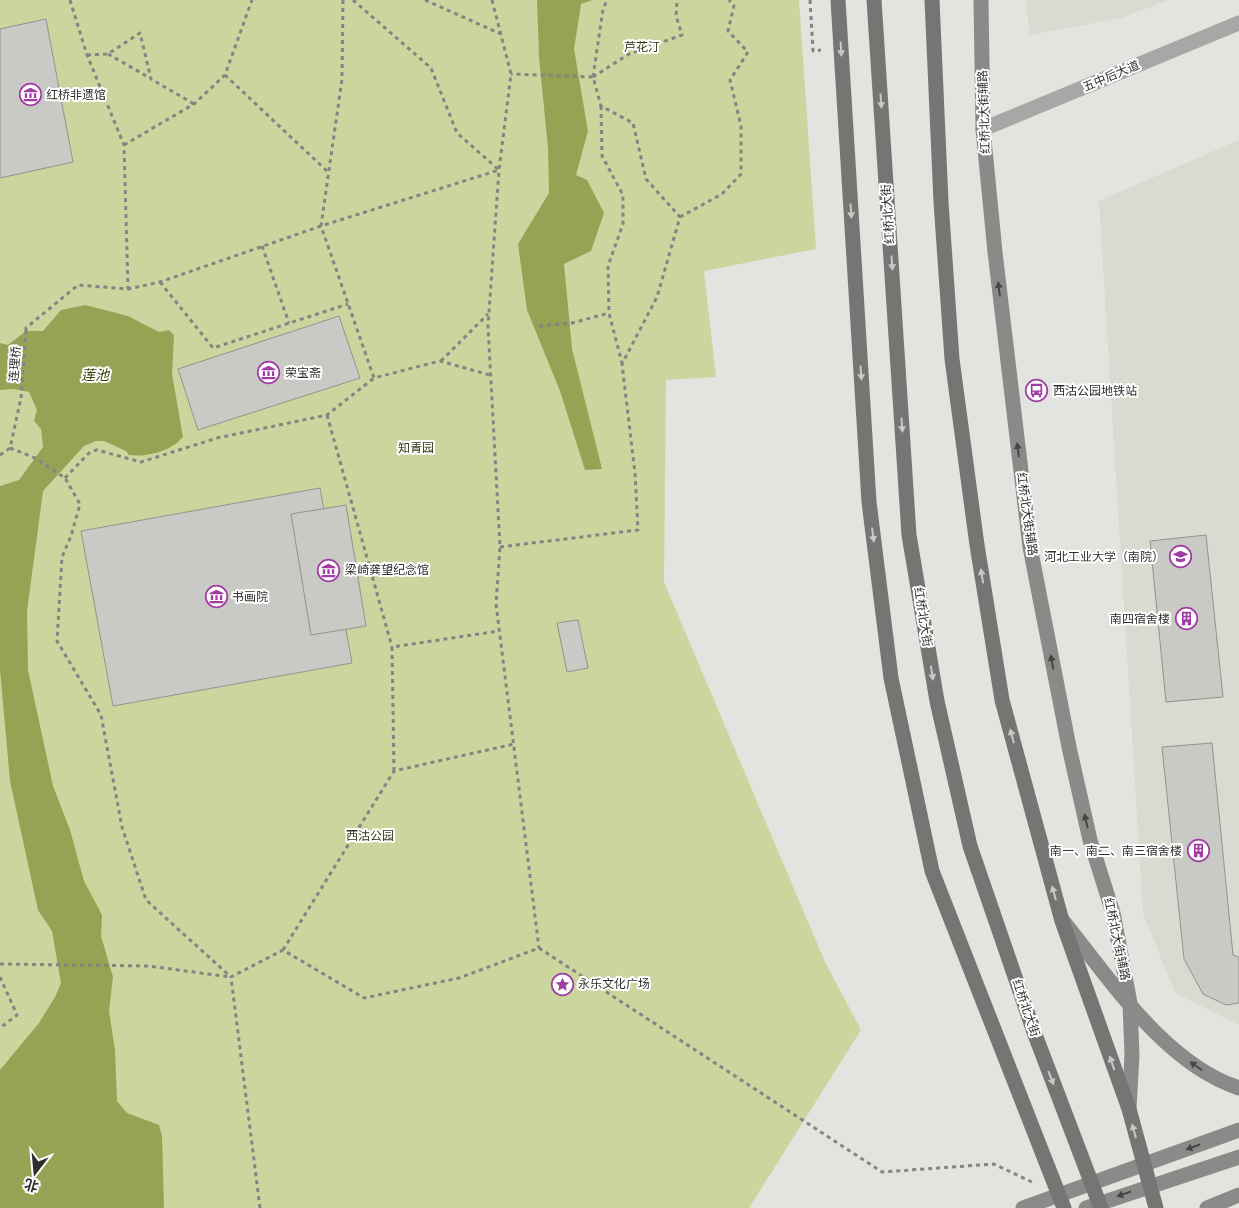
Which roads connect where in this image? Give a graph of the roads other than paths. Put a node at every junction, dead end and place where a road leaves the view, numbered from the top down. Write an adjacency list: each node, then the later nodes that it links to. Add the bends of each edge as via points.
1 (838, 0): 17 (main road, one-way to 17, via 869,502 891,678 932,871)
2 (874, 0): 14 (main road, 红桥北大街, one-way to 14, via 909,535 937,701 970,846 1034,1032)
3 (932, 0): 7 (main road, one-way to 3, via 1002,700 977,545 952,360)
4 (981, 0): 6 (main road, 红桥北大街辅路)
5 (1239, 22): 6 (street, 五中后大道)
6 (984, 129): 8 (main road, 红桥北大街辅路, one-way to 6, via 1114,913 1090,840 1069,747 1030,546 994,252)
7 (1062, 921): 8 (main road); 10 (main road, one-way to 7)
8 (1130, 1003): 9 (main road, one-way to 8, via 1201,1070 1178,1054); 10 (main road, 红桥北大街辅路)
9 (1239, 1088)
10 (1129, 1109): 13 (main road, one-way to 10)
11 (1239, 1130): 13 (main road, one-way to 13)
12 (1239, 1157): 15 (main road)
13 (1144, 1165): 14 (main road); 15 (main road)
14 (1092, 1183): 17 (main road); 18 (main road, 红桥北大街)
15 (1149, 1186): 18 (main road, one-way to 18); 20 (main road)
16 (1239, 1195): 21 (main road)
17 (1062, 1201): 19 (main road)
18 (1095, 1206)
19 (1023, 1208)
20 (1156, 1208)
21 (1207, 1208)

